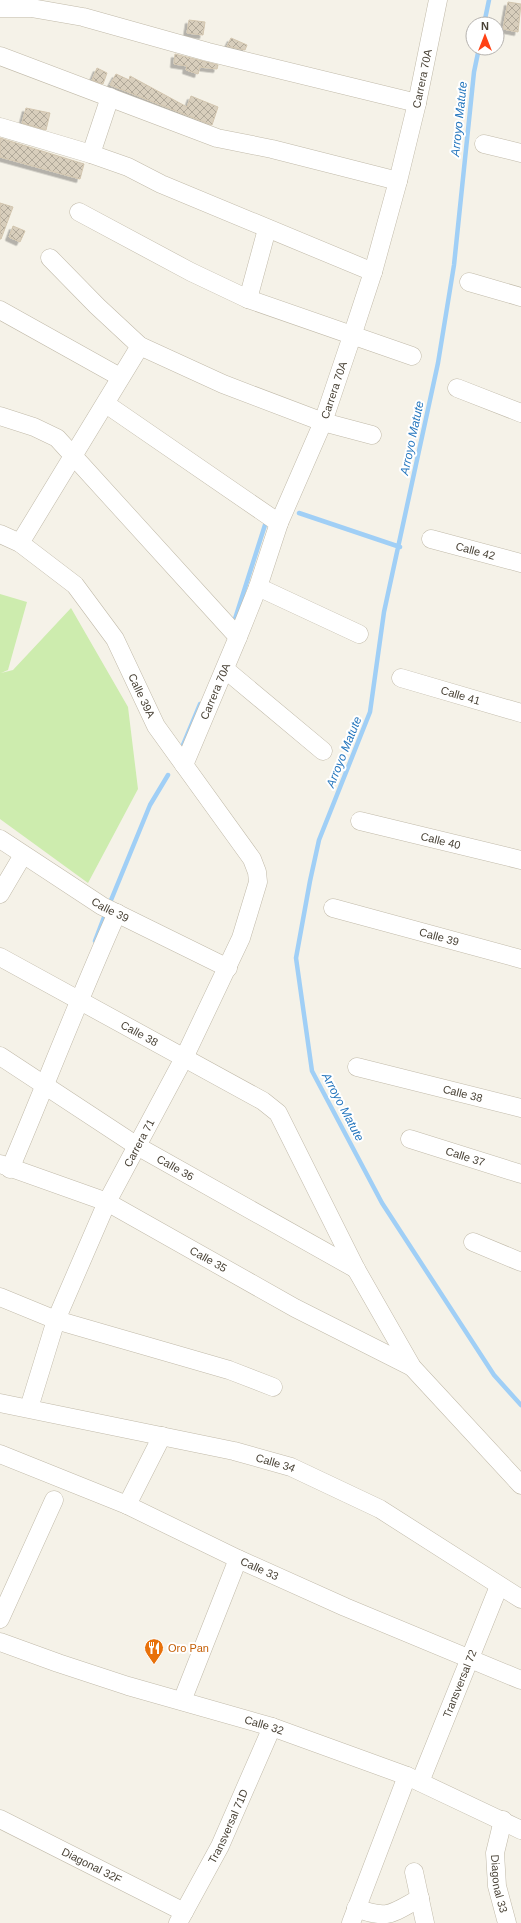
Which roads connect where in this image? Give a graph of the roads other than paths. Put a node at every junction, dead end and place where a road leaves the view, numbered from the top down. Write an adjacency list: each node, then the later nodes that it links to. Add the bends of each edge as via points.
1 (438, 0): 5 (street, Carrera 70A)
2 (0, 8): 5 (street, via 31,8 83,17 208,52)
3 (0, 56): 4 (street)
4 (110, 97): 9 (street); 10 (street, via 217,138 272,149)
5 (417, 103): 10 (street, Carrera 70A)
6 (0, 127): 9 (street)
7 (484, 144): 8 (street)
8 (521, 153)
9 (91, 154): 12 (street, via 128,167)
10 (398, 181): 14 (street, Carrera 70A)
11 (79, 212): 17 (street, via 191,272)
12 (266, 229): 14 (street); 17 (street)
13 (50, 258): 20 (street)
14 (373, 272): 19 (street, Carrera 70A)
15 (469, 282): 16 (street)
16 (521, 297)
17 (248, 299): 19 (street)
18 (0, 310): 22 (street)
19 (352, 336): 21 (street); 27 (street, Carrera 70A)
20 (140, 346): 22 (street); 27 (street, via 223,384)
21 (412, 356)
22 (120, 378): 24 (street)
23 (457, 388): 25 (street)
24 (106, 404): 29 (street); 30 (street)
25 (521, 413)
26 (0, 416): 29 (street, via 57,438)
27 (323, 422): 28 (street); 30 (street, Carrera 70A)
28 (372, 435)
29 (73, 458): 33 (street); 37 (street)
30 (279, 524): 35 (street, Carrera 70A)
31 (0, 534): 33 (street, Calle 39A)
32 (431, 538): 34 (street, Calle 42)
33 (20, 543): 42 (street, Calle 39A, via 75,585 111,633 156,726)
34 (521, 563)
35 (258, 587): 36 (street); 37 (street, Carrera 70A)
36 (359, 634)
37 (238, 637): 38 (street, Carrera 70A)
38 (226, 670): 41 (street); 42 (street, Carrera 70A)
39 (401, 678): 40 (street, Calle 41)
40 (521, 713)
41 (323, 751)
42 (184, 765): 47 (street, Calle 39A, via 252,859)
43 (360, 822): 46 (street, Calle 40)
44 (0, 839): 45 (street, Calle 39)
45 (23, 855): 48 (street); 50 (street, Calle 39)
46 (521, 860)
47 (258, 882): 53 (street, Carrera 71, via 241,938)
48 (0, 894)
49 (333, 908): 52 (street, Calle 39)
50 (111, 910): 53 (street, Calle 39); 54 (street)
51 (0, 957): 54 (street, Calle 38)
52 (521, 959)
53 (228, 968): 56 (street, Carrera 71)
54 (73, 998): 56 (street, Calle 38); 58 (street)
55 (0, 1056): 58 (street, Calle 36)
56 (184, 1058): 61 (street, Carrera 71); 67 (street, Calle 38, via 263,1101 278,1113)
57 (357, 1067): 59 (street, Calle 38)
58 (40, 1083): 61 (street, Calle 36); 62 (street)
59 (521, 1108)
60 (410, 1138): 63 (street, Calle 37)
61 (137, 1146): 64 (street, Carrera 71); 67 (street, Calle 36)
62 (5, 1167): 64 (street, Calle 35)
63 (521, 1174)
64 (107, 1202): 69 (street, Carrera 71); 70 (street, Calle 35, via 295,1308)
65 (473, 1242): 66 (street)
66 (521, 1262)
67 (356, 1269): 70 (street)
68 (0, 1297): 69 (street)
69 (56, 1320): 71 (street, via 229,1370); 73 (street, Carrera 71)
70 (412, 1367): 76 (street)
71 (273, 1387)
72 (0, 1403): 73 (street, Calle 34)
73 (29, 1408): 74 (street, Calle 34)
74 (162, 1436): 78 (street); 80 (street, Calle 34, via 234,1450 291,1467 380,1509)
75 (0, 1454): 78 (street, Calle 33)
76 (521, 1485)
77 (54, 1500): 82 (street)
78 (127, 1506): 79 (street, Calle 33)
79 (238, 1559): 84 (street, Calle 33); 86 (street)
80 (500, 1586): 81 (street, Calle 34); 84 (street, Transversal 72)
81 (521, 1599)
82 (0, 1620)
83 (0, 1642): 86 (street, Calle 32, via 58,1664)
84 (469, 1658): 85 (street, Calle 33); 88 (street, Transversal 72)
85 (521, 1680)
86 (182, 1701): 87 (street, Calle 32)
87 (272, 1728): 88 (street, Calle 32); 95 (street, Transversal 71D, via 220,1846)
88 (414, 1779): 90 (street, Calle 32); 94 (street, Transversal 72)
89 (0, 1819): 95 (street, Diagonal 32F)
90 (503, 1820): 91 (street, Calle 32); 97 (street, Diagonal 33, via 496,1853 497,1886)
91 (521, 1830)
92 (414, 1872): 93 (street)
93 (420, 1898): 94 (street, via 387,1915); 96 (street)
94 (353, 1916)
95 (181, 1917)
96 (425, 1923)
97 (507, 1923)

